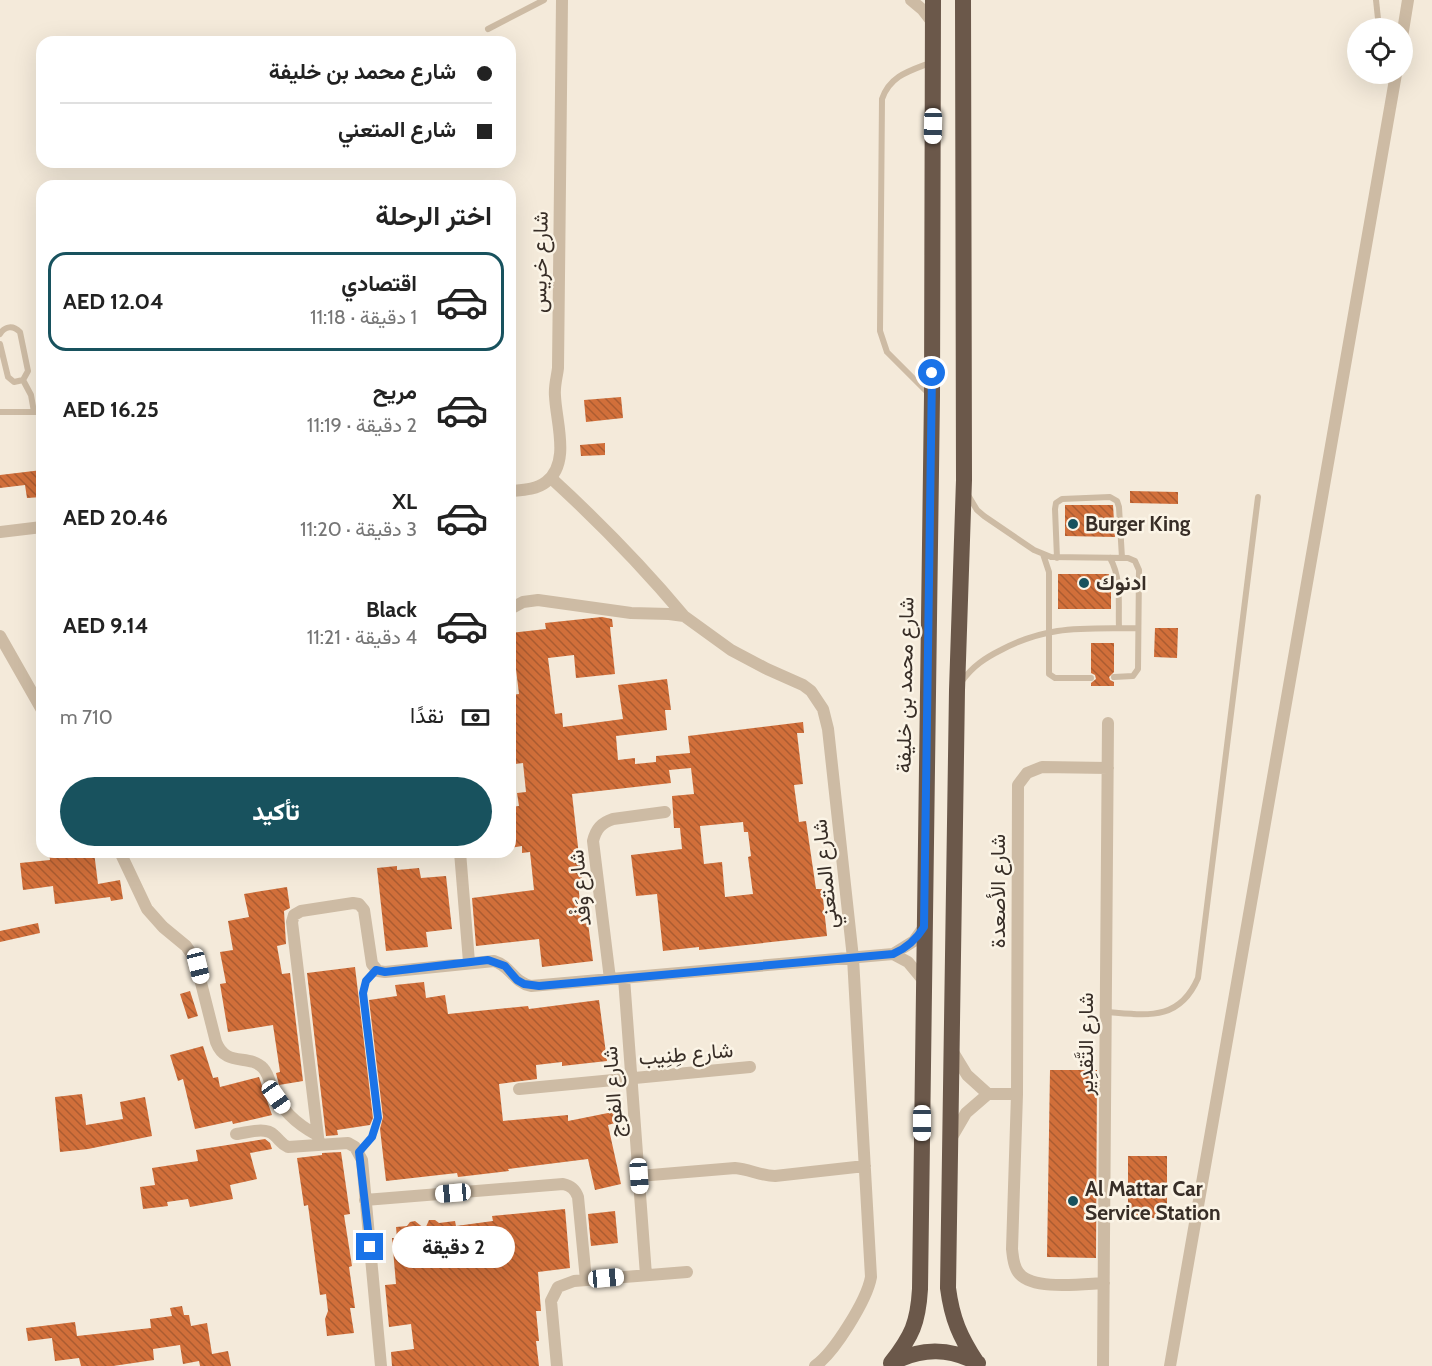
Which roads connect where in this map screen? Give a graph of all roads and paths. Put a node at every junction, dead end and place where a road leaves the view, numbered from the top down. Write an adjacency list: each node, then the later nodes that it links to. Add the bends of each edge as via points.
1 (544, 0): 11 (lane)
2 (562, 0): 20 (street, شارع خريس, via 555,396 560,459)
3 (911, 0): 10 (street)
4 (933, 0): 10 (highway, شارع محمد بن خليفة)
5 (963, 0): 21 (highway)
6 (1376, 0): 8 (lane)
7 (1408, 0): 9 (street)
8 (1378, 18)
9 (1405, 18)
10 (933, 23): 12 (highway, شارع محمد بن خليفة)
11 (488, 30)
12 (933, 62): 17 (highway, شارع محمد بن خليفة); 17 (lane, via 896,77 882,99 880,320 887,352)
13 (1394, 84): 77 (street)
14 (0, 334): 16 (lane, via 8,327 20,332 28,371)
15 (0, 348): 16 (lane, via 8,377 14,382)
16 (23, 380): 19 (lane)
17 (932, 396): 45 (highway, شارع محمد بن خليفة)
18 (0, 412): 19 (lane)
19 (34, 412)
20 (551, 478): 22 (street, via 534,488); 31 (street, شارع المتعني)
21 (964, 480): 26 (lane, via 977,510); 38 (highway)
22 (516, 490)
23 (1258, 497): 53 (lane, via 1198,978 1188,996 1162,1013)
24 (36, 528): 25 (street)
25 (0, 532)
26 (1043, 554): 27 (lane); 34 (lane, via 1049,572)
27 (1057, 558): 28 (lane); 29 (lane, via 1056,503 1062,499 1110,497 1119,507)
28 (1110, 558): 29 (lane); 32 (lane, via 1117,573)
29 (1122, 558): 33 (lane, via 1135,561 1139,570)
30 (516, 606): 31 (street, via 538,600)
31 (684, 616): 47 (street, شارع المتعني, via 740,655 803,685 823,709)
32 (1119, 628): 33 (lane); 34 (lane)
33 (1137, 628): 36 (lane, via 1137,672 1130,677)
34 (1048, 631): 37 (lane, via 1048,671 1052,677); 38 (lane, via 986,658 969,672)
35 (0, 636): 39 (street)
36 (1114, 677)
37 (1091, 678)
38 (957, 690): 54 (highway)
39 (36, 699)
40 (1108, 723): 41 (street, شارع التَّقدِير)
41 (1107, 768): 53 (street, شارع التَّقدِير); 59 (street, شارع الأصعدة, via 1042,767 1027,772 1018,785)
42 (665, 812): 51 (street, شارع وَفْد, via 606,821 595,833)
43 (123, 858): 62 (street, via 147,909 195,959 218,1048 226,1056 261,1066 284,1108)
44 (460, 858): 48 (street)
45 (924, 927): 46 (street, via 908,946); 52 (highway, شارع محمد بن خليفة)
46 (893, 954): 47 (street); 52 (street, via 908,962)
47 (853, 958): 50 (street); 64 (street, شارع المتعني)
48 (469, 962): 49 (street); 51 (street, via 500,963 517,980 531,986)
49 (376, 970): 62 (street, via 359,904 294,915); 63 (lane, via 366,981 363,993 378,1118 372,1137)
50 (624, 978): 51 (street); 56 (street, شارع الفوج)
51 (610, 980)
52 (923, 980): 71 (highway, شارع محمد بن خليفة, via 919,1312 914,1329)
53 (1106, 1012): 70 (street, شارع التَّقدِير)
54 (953, 1051): 58 (street, via 967,1075); 61 (highway)
55 (750, 1068): 56 (street, شارع طِنِيب)
56 (632, 1079): 57 (street, شارع طِنِيب); 65 (street, شارع الفوج)
57 (519, 1089)
58 (988, 1094): 59 (street); 61 (street, via 966,1113)
59 (1017, 1094): 70 (street, شارع الأصعدة, via 1011,1249 1017,1271 1023,1278 1044,1284)
60 (236, 1134): 62 (street, via 266,1131 288,1148)
61 (951, 1138): 72 (highway, via 951,1313)
62 (318, 1140): 63 (street, via 348,1143)
63 (359, 1152): 66 (street)
64 (865, 1166): 65 (street, via 775,1176 735,1168); 75 (street, شارع المتعني, via 869,1288 835,1343)
65 (639, 1176): 68 (street, شارع الفوج)
66 (365, 1200): 69 (street, via 568,1185 578,1197); 73 (street)
67 (687, 1272): 68 (street)
68 (646, 1275): 69 (street)
69 (586, 1280): 74 (street, via 566,1282 553,1294)
70 (1104, 1283): 76 (street, شارع التَّقدِير)
71 (890, 1365): 72 (highway, via 908,1355 943,1351)
72 (979, 1365)
73 (381, 1366)
74 (556, 1366)
75 (815, 1366)
76 (1103, 1366)
77 (1170, 1366)

